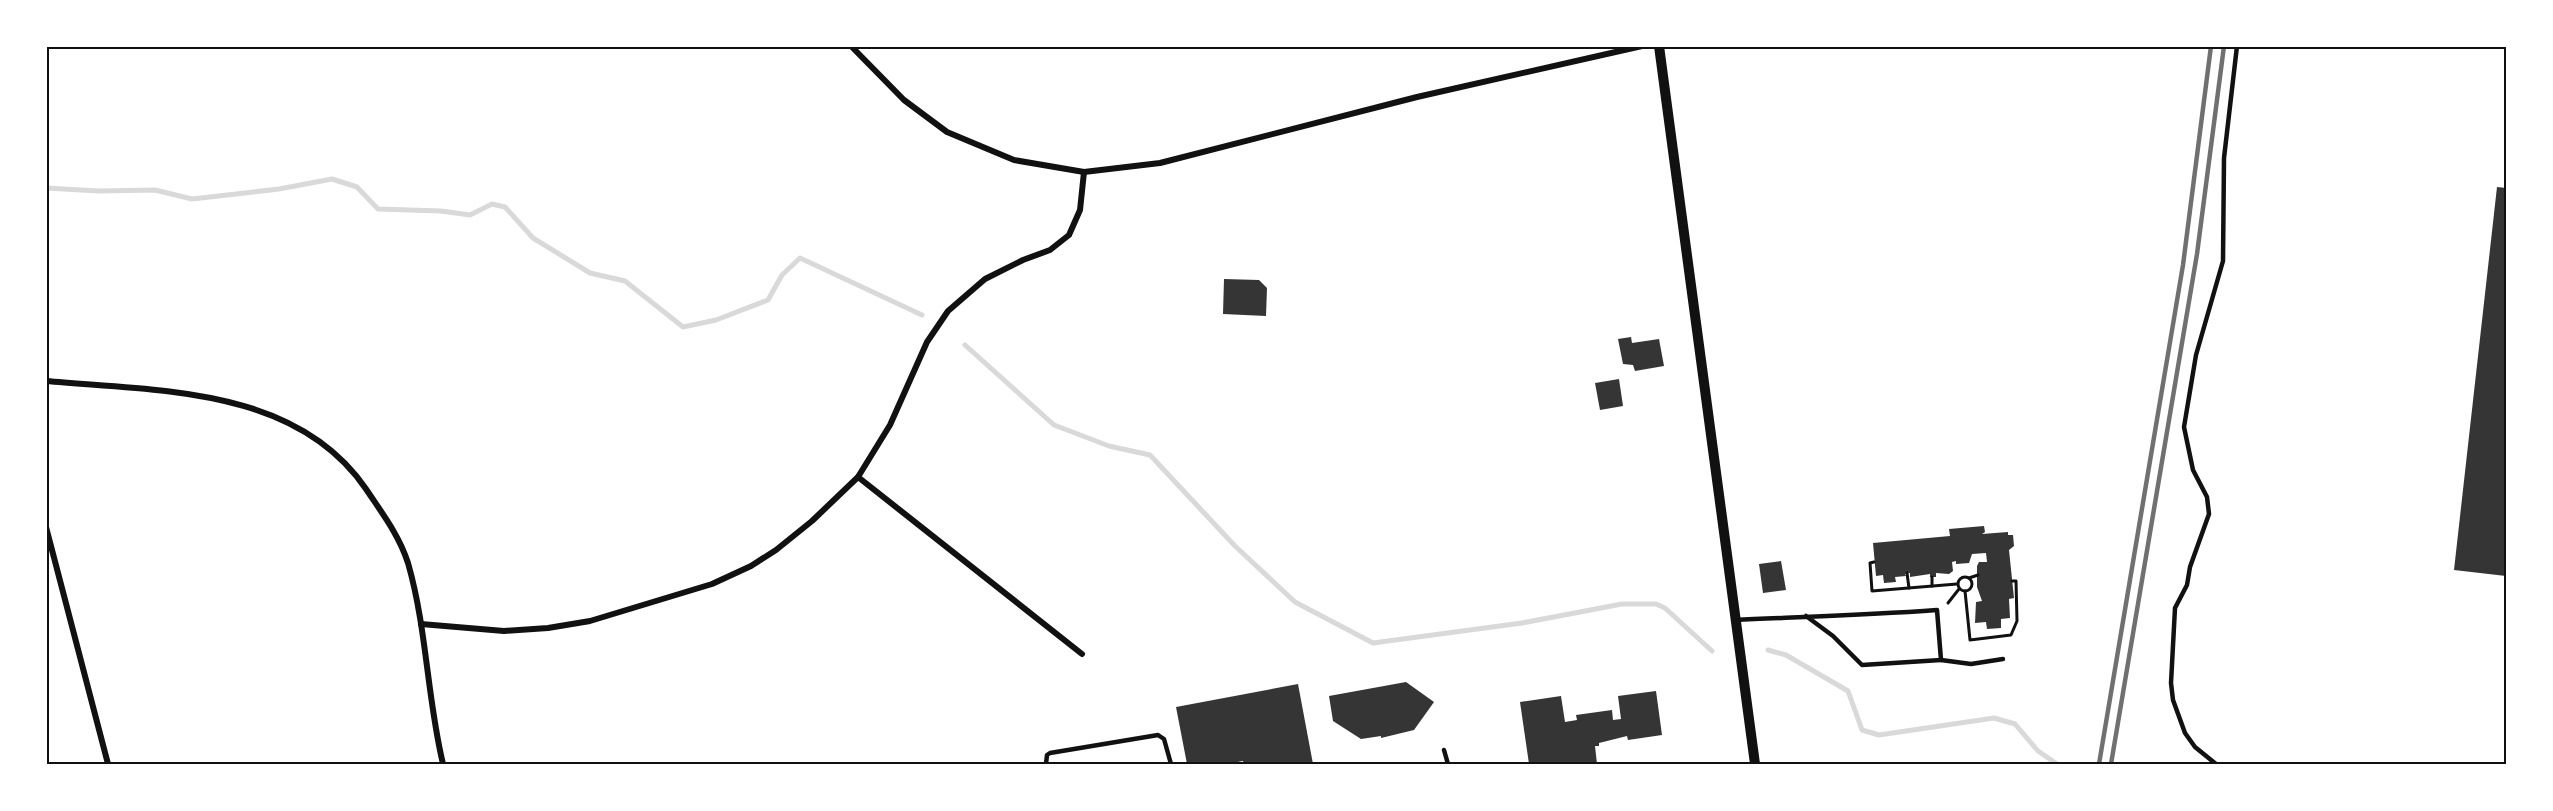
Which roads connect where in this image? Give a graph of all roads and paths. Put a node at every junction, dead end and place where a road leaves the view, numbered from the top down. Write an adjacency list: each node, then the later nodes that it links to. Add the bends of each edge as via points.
1 (851, 46): 5 (street, via 904,100 947,132 1006,157)
2 (1642, 46): 5 (street, via 1428,94 1160,163)
3 (1659, 46): 22 (street)
4 (2237, 46): 34 (lane, via 2224,158 2223,261 2196,355 2184,427 2190,462 2207,497 2209,514 2187,585 2175,608 2171,672 2173,700 2185,733)
5 (1084, 172): 7 (street, via 1080,210 1069,235 1050,250 985,279 948,311 927,342 890,425)
6 (46, 381): 23 (street, via 211,397 261,410 308,435 350,470 390,524 408,563)
7 (858, 477): 23 (street, via 776,550 751,566 685,594 590,621 548,628 504,631); 24 (street)
8 (46, 527): 28 (street)
9 (1874, 562): 17 (path, via 1870,563 1872,591)
10 (1907, 573): 17 (path)
11 (1978, 575): 13 (path)
12 (1932, 577): 16 (path)
13 (1970, 578): 15 (path, via 1962,577); 19 (path, via 1972,586)
14 (2012, 581): 19 (path, via 2016,581 2017,621 2011,635 1970,640)
15 (1958, 584): 16 (path); 18 (path)
16 (1932, 586): 17 (path)
17 (1909, 588)
18 (1959, 589): 19 (path); 20 (path)
19 (1965, 591)
20 (1948, 603)
21 (1806, 616): 22 (lane); 26 (lane, via 1862,665); 26 (lane, via 1936,610)
22 (1735, 620): 33 (street)
23 (421, 624): 29 (street)
24 (1082, 654)
25 (2003, 659): 26 (lane, via 1971,664)
26 (1941, 660)
27 (1444, 750): 32 (lane)
28 (108, 765)
29 (443, 765)
30 (1046, 765): 31 (lane, via 1050,753 1158,735 1164,739)
31 (1171, 765)
32 (1448, 765)
33 (1755, 765)
34 (2216, 765)

